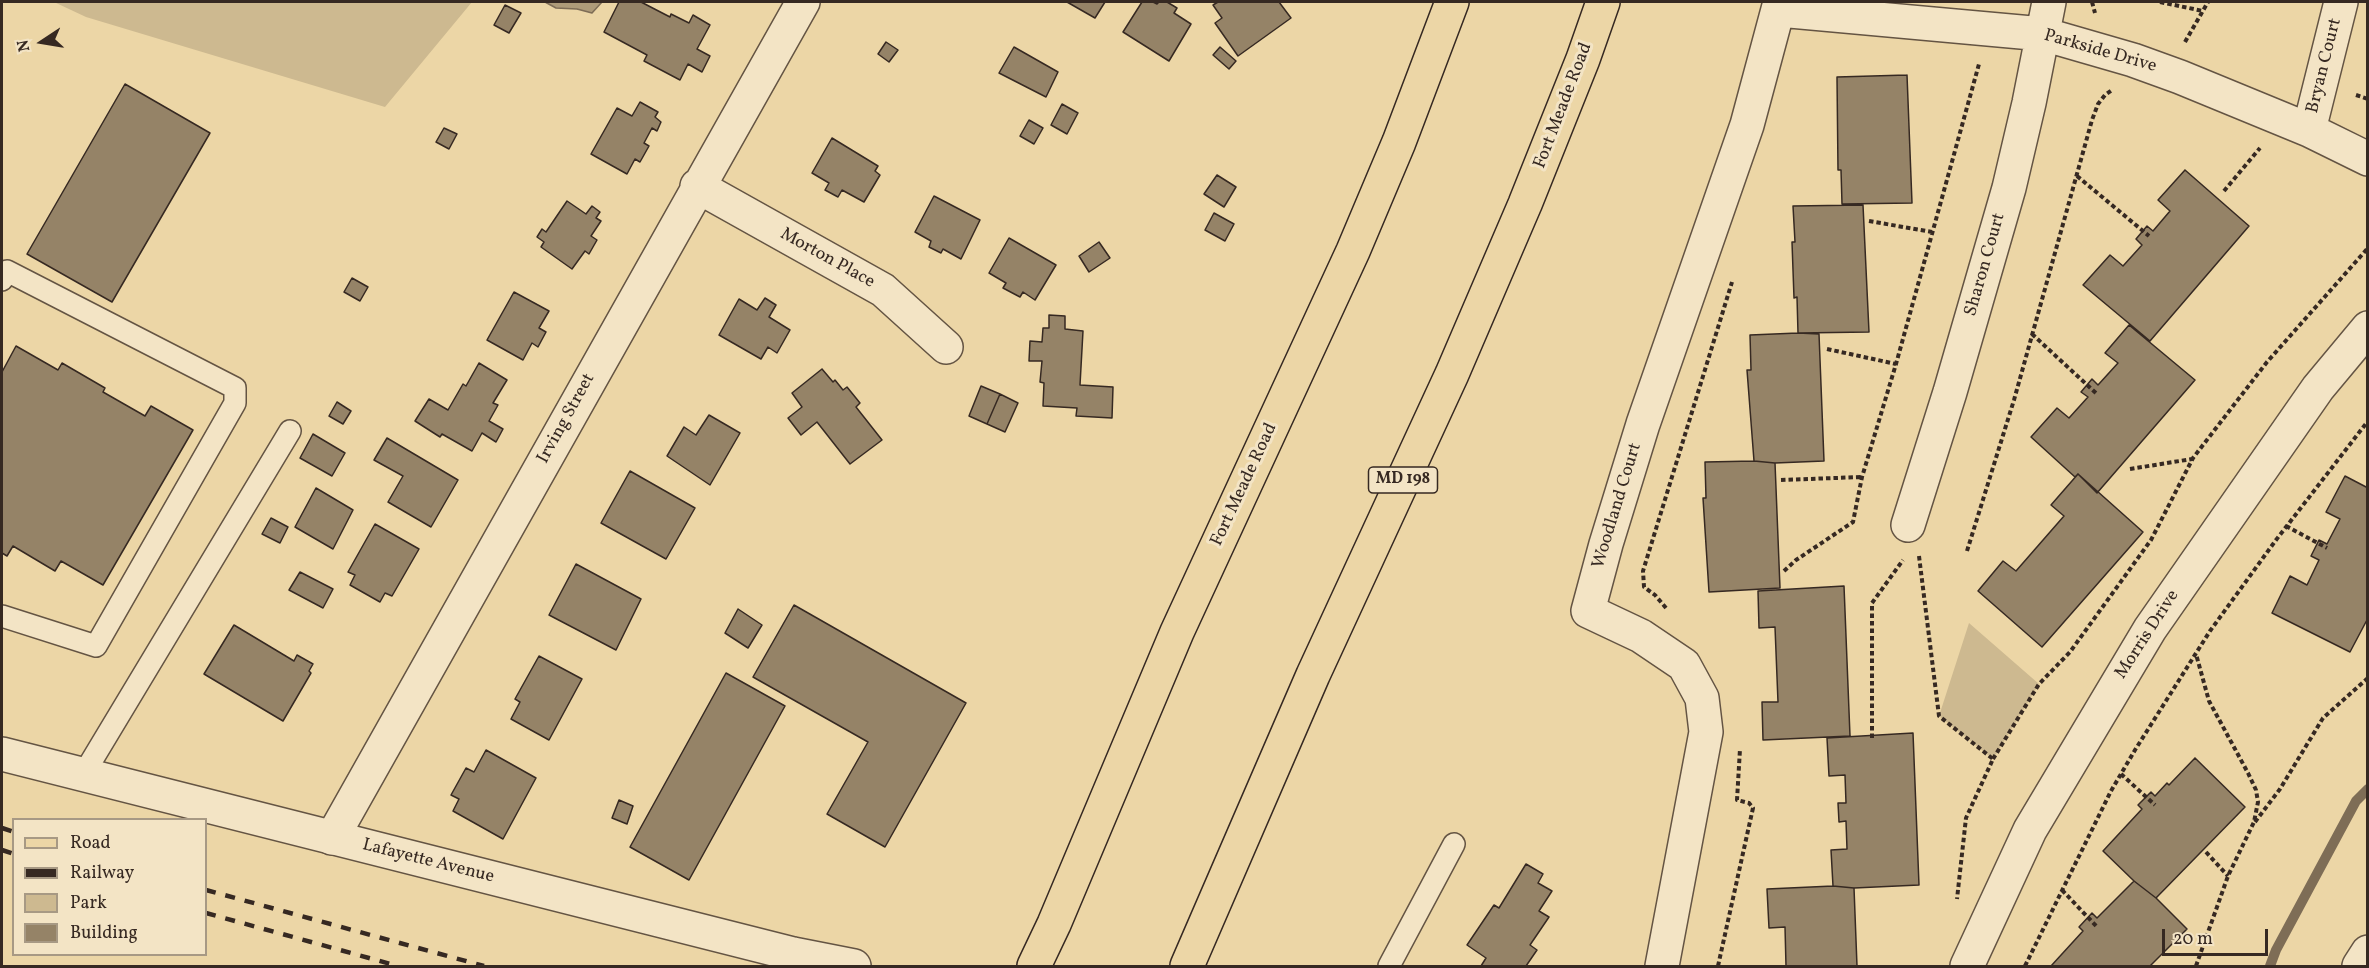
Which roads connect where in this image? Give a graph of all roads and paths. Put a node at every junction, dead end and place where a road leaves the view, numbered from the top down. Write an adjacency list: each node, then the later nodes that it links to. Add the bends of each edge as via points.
1 (803, 2): 20 (street, Irving Street)
2 (1452, 2): 67 (main road, Fort Meade Road, via 1353,251 1177,632)
3 (1603, 2): 65 (main road, Fort Meade Road / MD 198, via 1516,225 1452,374 1313,675)
4 (2049, 2): 10 (street, Sharon Court)
5 (2160, 2): 9 (path)
6 (2208, 2): 9 (path)
7 (2341, 2): 16 (street, Bryan Court)
8 (1779, 6): 10 (street, Parkside Drive); 69 (street, Woodland Court, via 1747,125 1643,424 1588,611 1641,636 1684,665 1702,698 1706,732)
9 (2203, 11): 11 (path)
10 (2043, 34): 16 (street, Parkside Drive, via 2133,60); 41 (street, Sharon Court, via 2009,188)
11 (2182, 47)
12 (1977, 56): 23 (path)
13 (2120, 85): 19 (path, via 2098,104)
14 (2356, 95): 15 (path)
15 (2367, 99)
16 (2309, 130): 18 (street, Parkside Drive)
17 (2267, 141): 21 (path)
18 (2367, 159)
19 (2077, 176): 24 (path); 29 (path)
20 (697, 186): 30 (street, Morton Place, via 883,290); 57 (street, Irving Street)
21 (2224, 191)
22 (1869, 221): 23 (path)
23 (1932, 232): 32 (path)
24 (2150, 236)
25 (2367, 248): 36 (path, via 2267,362)
26 (1734, 278): 45 (path, via 1643,571 1644,587)
27 (2, 280): 46 (lane, via 7,271 235,388 235,403 96,646)
28 (2367, 328): 71 (street, Morris Drive, via 2318,388 2150,629 2030,830)
29 (2032, 334): 33 (path); 43 (path)
30 (946, 347)
31 (1827, 349): 32 (path)
32 (1896, 364): 38 (path)
33 (2098, 395)
34 (2367, 421): 40 (path)
35 (290, 430): 54 (lane)
36 (2193, 459): 37 (path); 52 (path, via 2151,540 2070,652 2039,684)
37 (2130, 470)
38 (1862, 477): 39 (path); 44 (path, via 1853,522)
39 (1781, 480)
40 (2286, 526): 42 (path); 47 (path)
41 (1909, 537): 49 (path, via 1872,603); 52 (path, via 1919,552 1939,716)
42 (2327, 548)
43 (1967, 551)
44 (1784, 571)
45 (1671, 614)
46 (2, 616)
47 (2196, 653): 53 (path); 56 (path, via 2209,701 2256,790)
48 (2367, 678): 56 (path, via 2323,718 2280,789)
49 (1872, 738)
50 (1739, 742): 70 (path, via 1737,800 1754,808)
51 (2, 754): 54 (street, Lafayette Avenue)
52 (1993, 759): 62 (path, via 1966,818)
53 (2121, 774): 55 (path); 61 (path)
54 (83, 775): 57 (street, Lafayette Avenue)
55 (2155, 805)
56 (2254, 822): 60 (path)
57 (333, 838): 66 (street, Lafayette Avenue)
58 (1454, 844): 68 (lane)
59 (2206, 852): 60 (path)
60 (2228, 876): 73 (path)
61 (2062, 890): 63 (path); 72 (path)
62 (1957, 901)
63 (2098, 928)
64 (2367, 952): 74 (street)
65 (1190, 960)
66 (854, 966)
67 (1034, 966)
68 (1389, 966)
69 (1662, 966)
70 (1718, 966)
71 (1966, 966)
72 (2025, 966)
73 (2196, 966)
74 (2359, 966)

